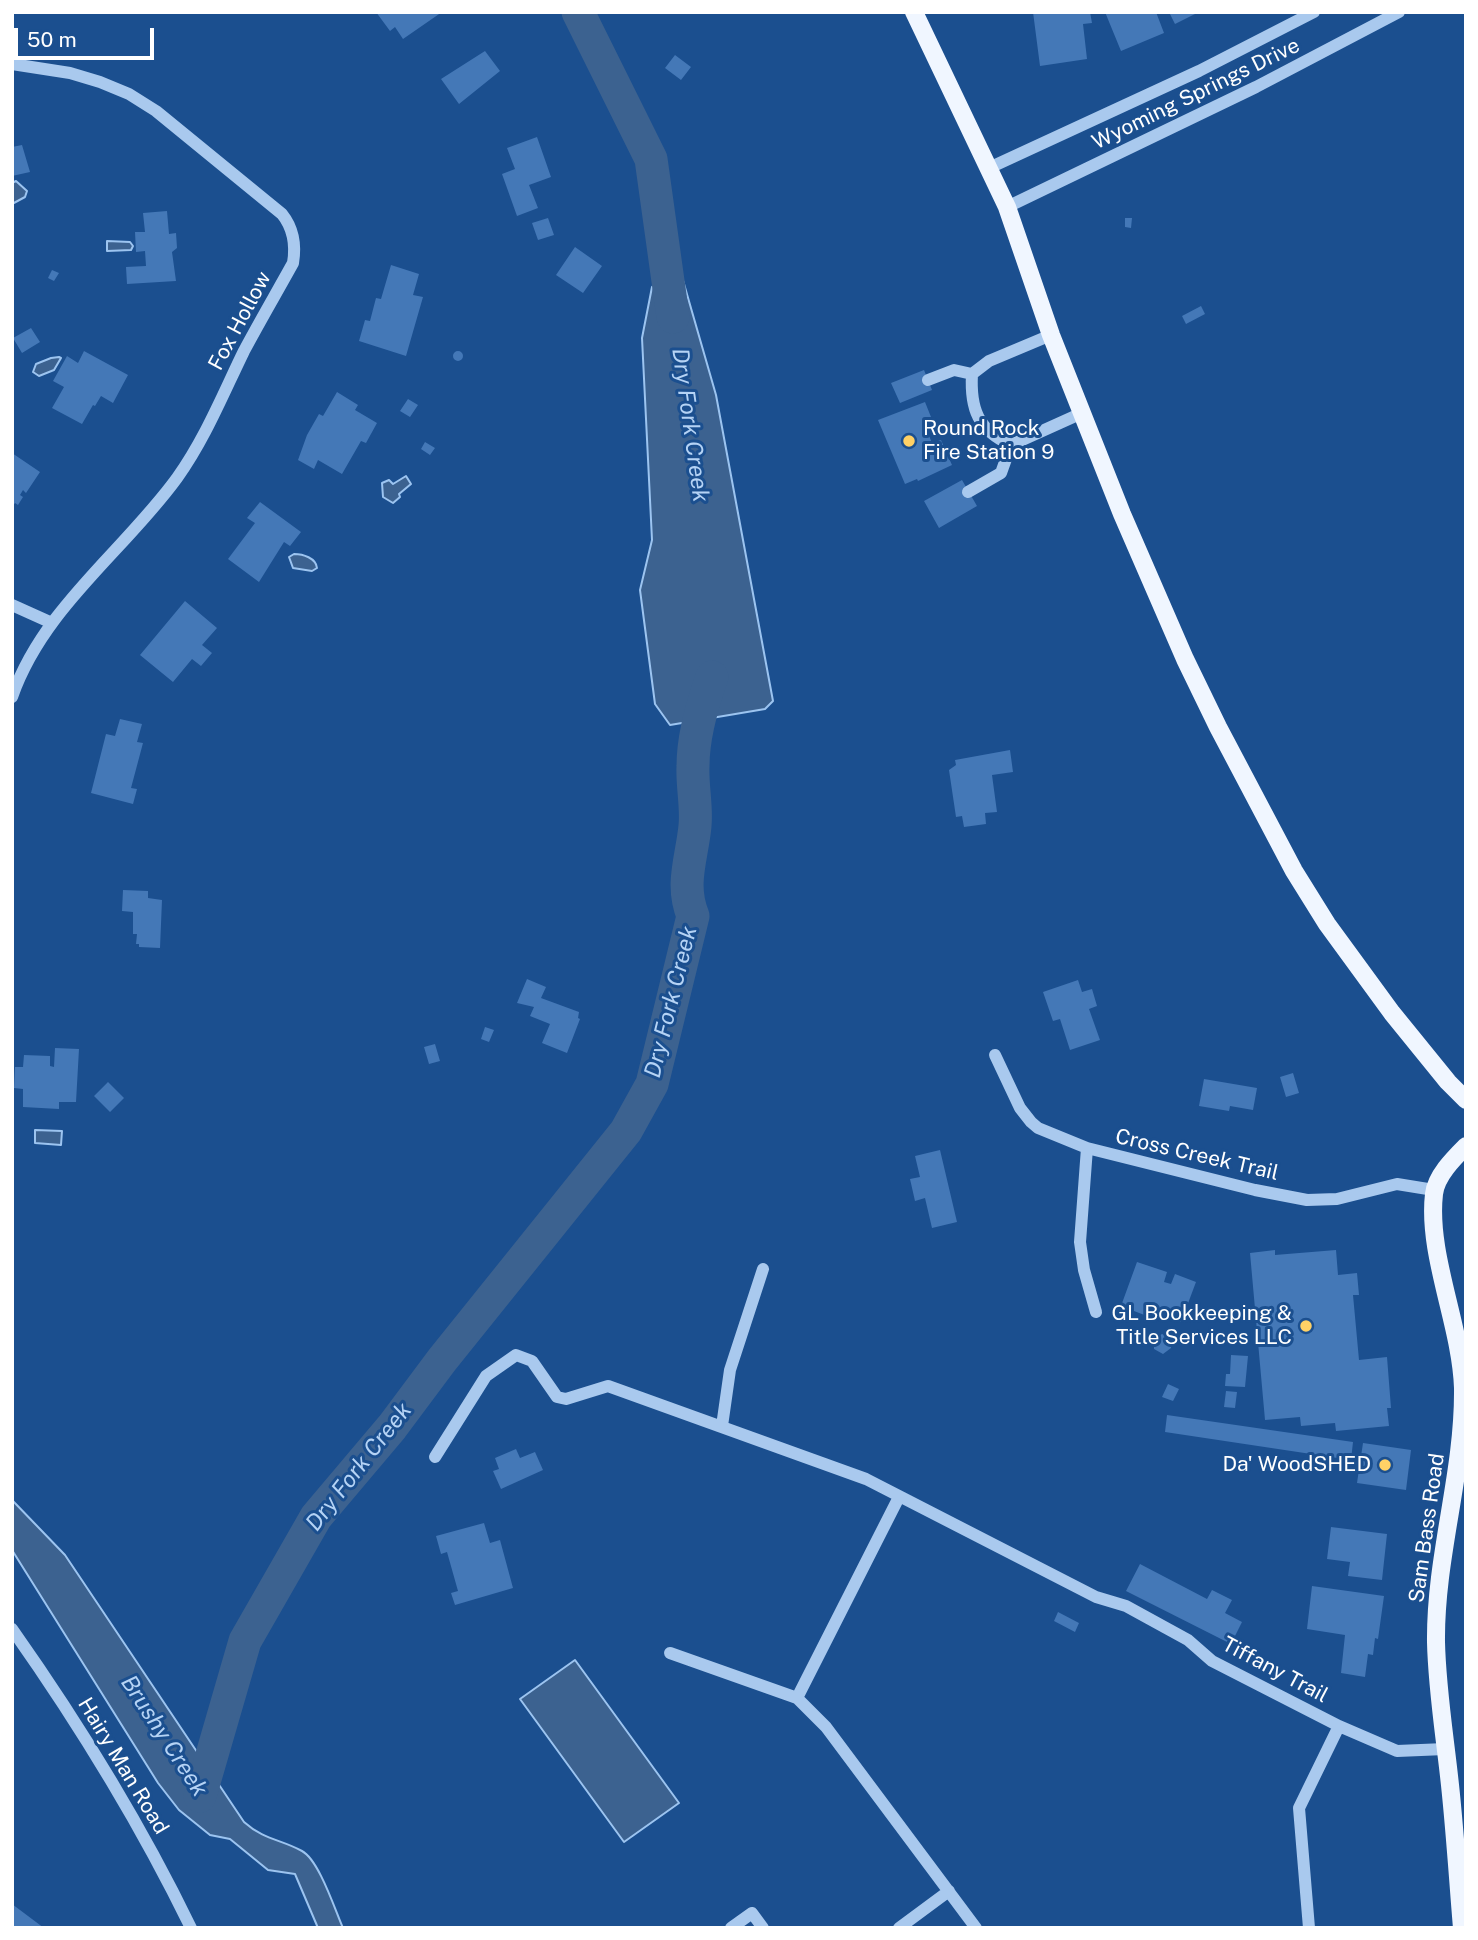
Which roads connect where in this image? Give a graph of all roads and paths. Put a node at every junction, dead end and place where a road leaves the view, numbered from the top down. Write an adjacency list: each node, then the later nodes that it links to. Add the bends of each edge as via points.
1 (914, 12): 5 (main road)
2 (1314, 12): 5 (street, Wyoming Springs Drive)
3 (1399, 12): 6 (street, Wyoming Springs Drive)
4 (12, 64): 14 (street, Fox Hollow, via 100,82 156,111 282,214 295,248 293,263 179,475)
5 (989, 168): 6 (main road)
6 (1007, 207): 7 (main road)
7 (1051, 335): 8 (street, via 989,361); 10 (main road)
8 (972, 374): 9 (street, via 954,370); 11 (street, via 971,396 978,419 995,438)
9 (928, 380)
10 (1082, 413): 11 (street); 17 (main road, via 1185,659 1294,871 1392,1013)
11 (1011, 445): 12 (street, via 1001,473)
12 (968, 492)
13 (12, 605): 14 (street)
14 (52, 623): 15 (street, Fox Hollow)
15 (12, 697)
16 (995, 1055): 19 (street, Cross Creek Trail, via 1031,1122)
17 (1466, 1100)
18 (1466, 1146): 20 (main road)
19 (1087, 1148): 20 (street, Cross Creek Trail, via 1307,1200 1337,1199 1397,1184); 22 (street, via 1080,1242)
20 (1434, 1190): 30 (main road, Sam Bass Road, via 1435,1236 1462,1384 1461,1449 1440,1576 1437,1628)
21 (763, 1269): 23 (street, via 730,1370)
22 (1096, 1312)
23 (722, 1426): 24 (street, Tiffany Trail, via 608,1386 566,1399 557,1397 532,1361 516,1355 486,1376); 25 (street, Tiffany Trail, via 866,1479)
24 (435, 1457)
25 (899, 1497): 28 (street); 29 (street, Tiffany Trail, via 1096,1597 1126,1606 1188,1640 1212,1661)
26 (12, 1629): 32 (street, Hairy Man Road, via 107,1773)
27 (670, 1653): 28 (street)
28 (797, 1698): 31 (street, via 826,1727)
29 (1339, 1726): 30 (street, Tiffany Trail, via 1397,1751); 37 (street, via 1298,1808)
30 (1446, 1749): 38 (main road, Sam Bass Road)
31 (949, 1891): 35 (street); 36 (street)
32 (191, 1928)
33 (731, 1928): 34 (street, via 752,1913)
34 (763, 1928)
35 (900, 1928)
36 (976, 1928)
37 (1309, 1928)
38 (1462, 1928)

